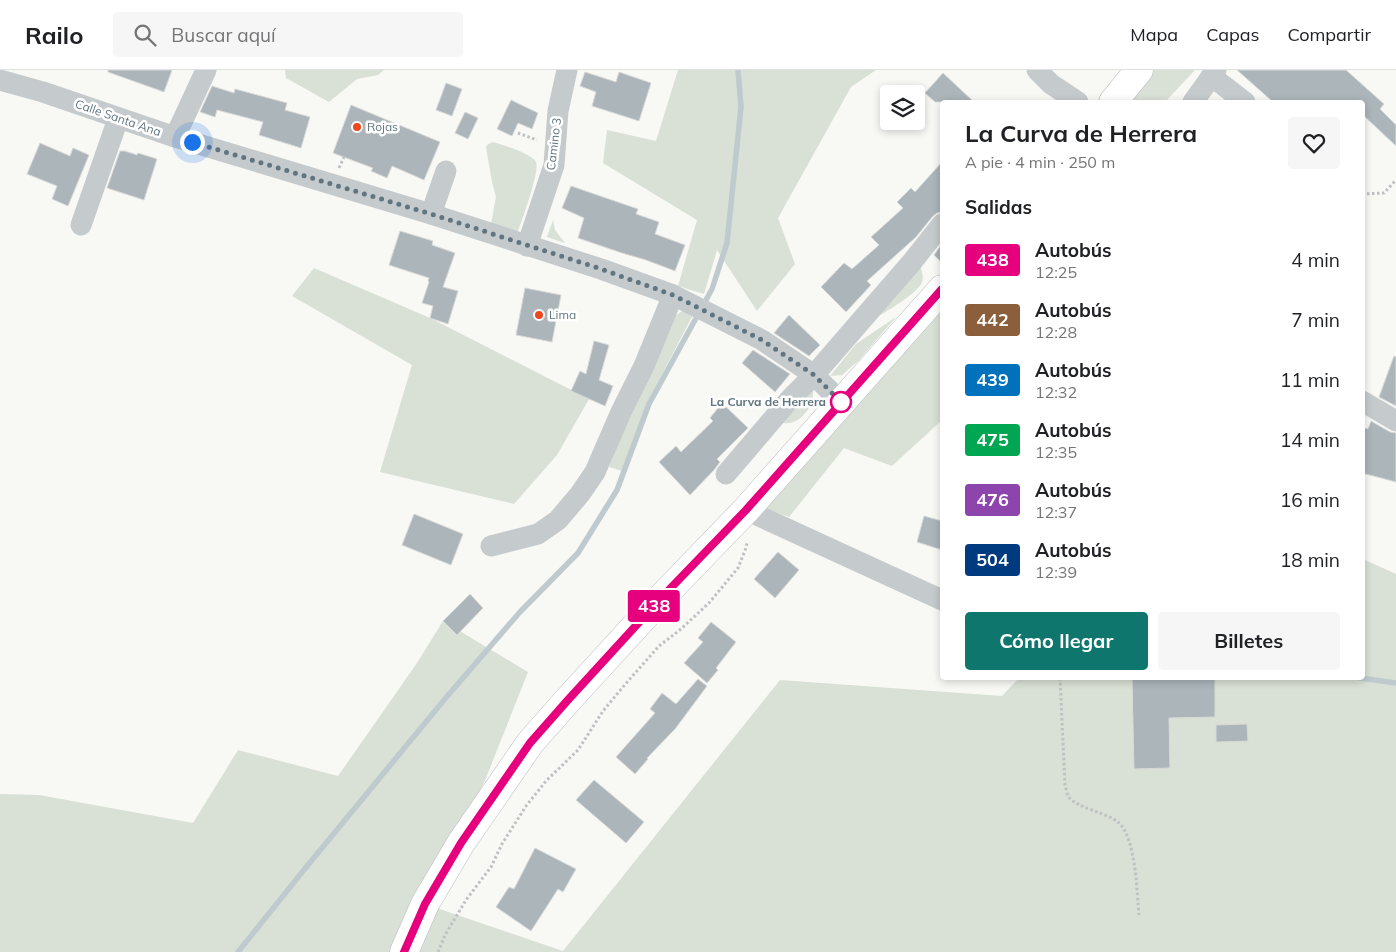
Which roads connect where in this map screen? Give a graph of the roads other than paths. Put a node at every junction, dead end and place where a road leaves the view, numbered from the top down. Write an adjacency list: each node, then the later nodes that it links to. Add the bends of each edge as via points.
1 (206, 70): 13 (street)
2 (567, 70): 18 (street, Camino 3, via 558,111 554,165)
3 (1037, 70): 7 (street, via 1051,84)
4 (1139, 70): 9 (highway)
5 (1214, 73): 10 (street); 11 (street)
6 (0, 80): 12 (street, Calle Santa Ana)
7 (1053, 96): 8 (street)
8 (1070, 100)
9 (1115, 100)
10 (1194, 100)
11 (1243, 100)
12 (118, 119): 13 (street, Calle Santa Ana); 16 (street)
13 (175, 137): 15 (street, Calle Santa Ana)
14 (446, 171): 15 (street)
15 (431, 214): 18 (street, Calle Santa Ana)
16 (81, 225)
17 (940, 227): 21 (street)
18 (527, 246): 20 (street, Calle Santa Ana)
19 (940, 291): 22 (highway)
20 (678, 298): 21 (street, Calle Santa Ana, via 762,340); 27 (street, via 594,472 580,494 558,520 538,534)
21 (814, 375): 22 (street, Calle Santa Ana); 25 (street)
22 (841, 402): 26 (highway)
23 (1365, 403): 24 (street)
24 (1396, 421)
25 (726, 474)
26 (746, 510): 28 (street); 29 (highway, via 657,602 530,743 461,843 425,904)
27 (491, 546)
28 (940, 599)
29 (404, 952)

